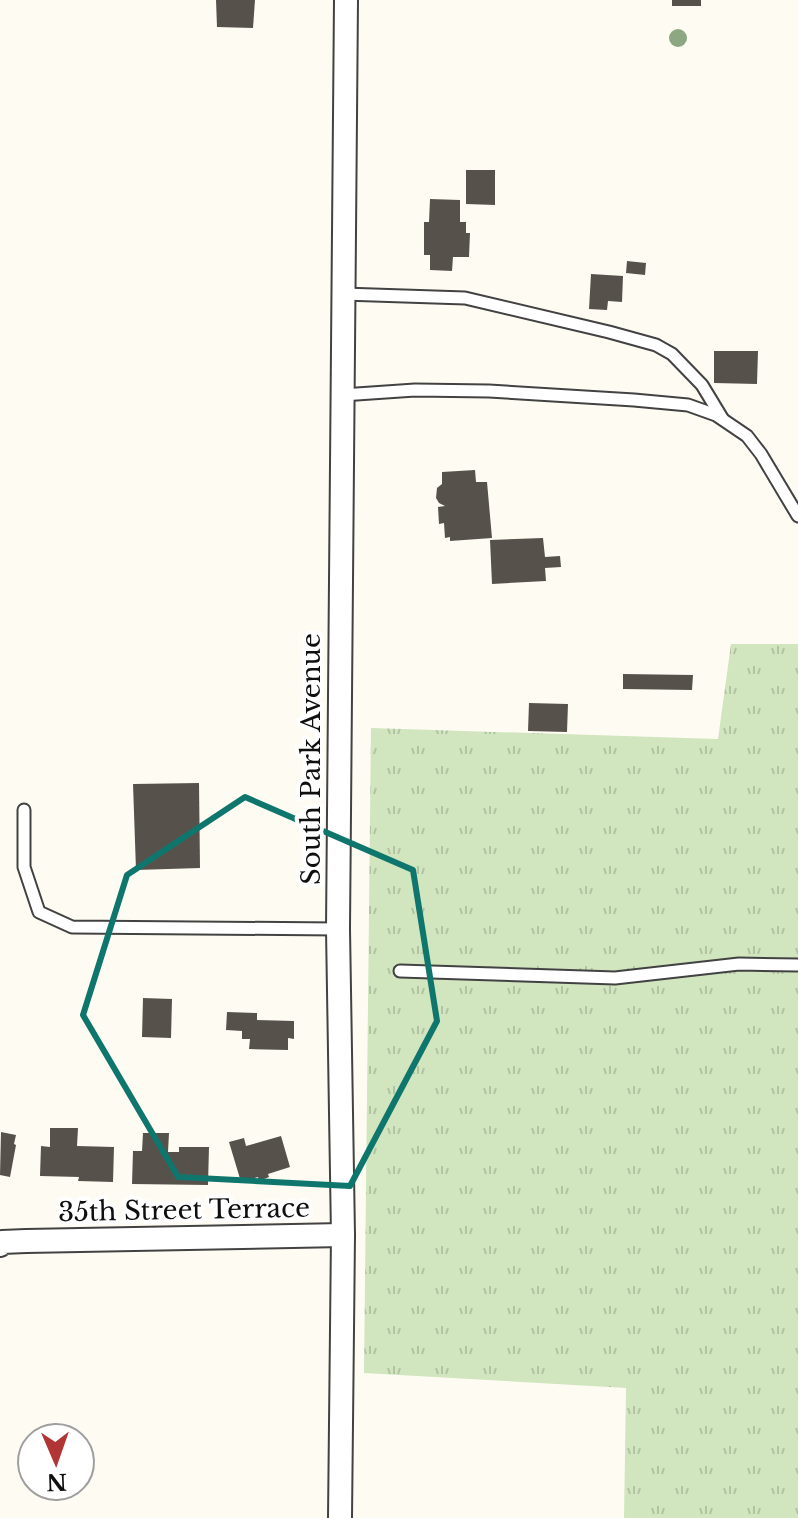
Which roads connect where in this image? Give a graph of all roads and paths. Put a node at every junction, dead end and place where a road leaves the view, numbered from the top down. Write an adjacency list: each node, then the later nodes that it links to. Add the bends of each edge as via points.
1 (346, 0): 2 (street, South Park Avenue)
2 (343, 294): 3 (street, South Park Avenue); 4 (lane, via 465,298 656,345 702,385)
3 (341, 395): 4 (lane, via 415,390 634,400 688,405); 7 (street, South Park Avenue)
4 (723, 419): 5 (lane, via 761,454)
5 (798, 516)
6 (24, 810): 7 (lane, via 24,867 39,912 72,927)
7 (338, 929): 10 (street, South Park Avenue)
8 (798, 965): 9 (lane, via 739,964 615,978)
9 (400, 971)
10 (343, 1235): 11 (street, 35th Street Terrace); 12 (street, South Park Avenue)
11 (0, 1245)
12 (340, 1518)

